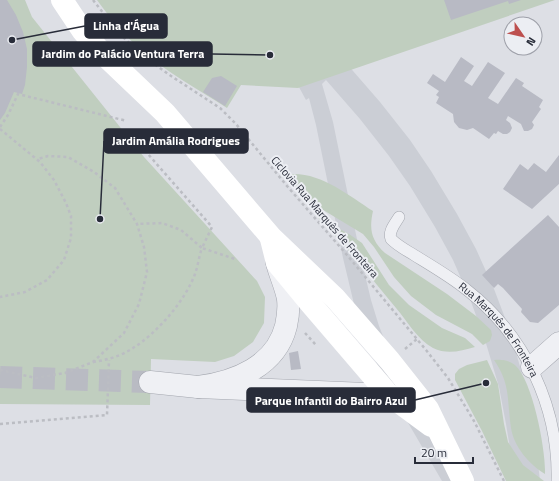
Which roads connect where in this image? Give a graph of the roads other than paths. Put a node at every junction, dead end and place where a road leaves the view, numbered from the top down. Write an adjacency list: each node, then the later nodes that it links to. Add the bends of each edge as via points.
1 (62, 0): 3 (main road, via 100,51 165,113)
2 (399, 217): 6 (lane, Rua Marquês de Fronteira, via 391,230 391,240 466,289 486,306 504,325)
3 (270, 236): 4 (main road); 10 (main road, via 335,298)
4 (277, 263): 8 (street, via 288,297 289,309 284,336 279,345 266,360 246,374); 9 (main road)
5 (559, 343): 6 (street)
6 (532, 366): 13 (lane, Rua Marquês de Fronteira, via 543,391 555,441)
7 (150, 382): 8 (street)
8 (198, 387): 9 (street)
9 (389, 395): 10 (street, via 408,399); 11 (main road)
10 (428, 409): 11 (main road)
11 (438, 431): 12 (main road)
12 (463, 481)
13 (557, 481)

